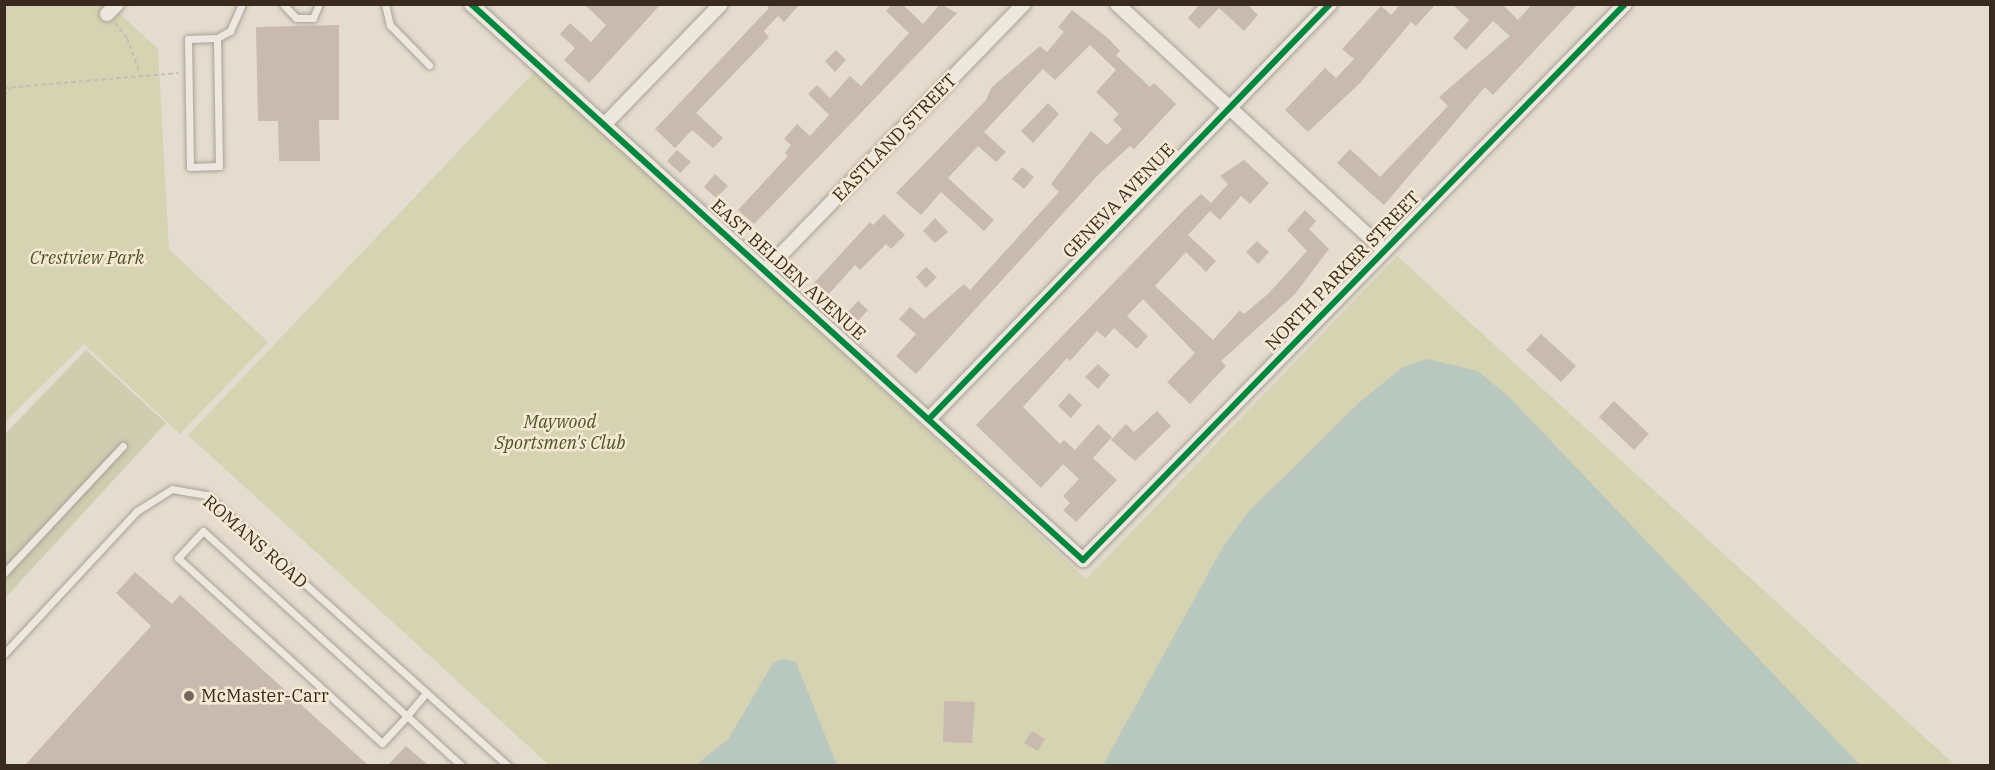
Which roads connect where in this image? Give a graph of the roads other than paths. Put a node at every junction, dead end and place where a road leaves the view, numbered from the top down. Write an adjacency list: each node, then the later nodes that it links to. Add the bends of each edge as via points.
1 (242, 4): 11 (lane, via 230,31)
2 (283, 4): 3 (lane, via 296,18 313,18)
3 (319, 4)
4 (385, 4): 12 (lane, via 390,25)
5 (471, 4): 14 (street, EAST BELDEN AVENUE)
6 (721, 4): 14 (street)
7 (1024, 4): 16 (street, EASTLAND STREET)
8 (1117, 4): 13 (street)
9 (1330, 4): 13 (street, GENEVA AVENUE)
10 (1625, 4): 15 (street, NORTH PARKER STREET)
11 (217, 38): 11 (lane, via 219,166 190,167 188,39)
12 (429, 65)
13 (1230, 108): 15 (street); 17 (street, GENEVA AVENUE)
14 (606, 123): 16 (street, EAST BELDEN AVENUE)
15 (1384, 250): 19 (street, NORTH PARKER STREET)
16 (765, 271): 17 (street, EAST BELDEN AVENUE)
17 (929, 419): 19 (street, EAST BELDEN AVENUE)
18 (123, 446): 20 (lane)
19 (1083, 560)
20 (4, 573)
21 (4, 654): 22 (lane, ROMANS ROAD, via 137,511 172,489 206,495)
22 (426, 693): 23 (lane); 25 (lane, ROMANS ROAD)
23 (407, 716): 23 (lane, via 382,743 178,558 203,531); 24 (lane)
24 (462, 765)
25 (508, 765)

